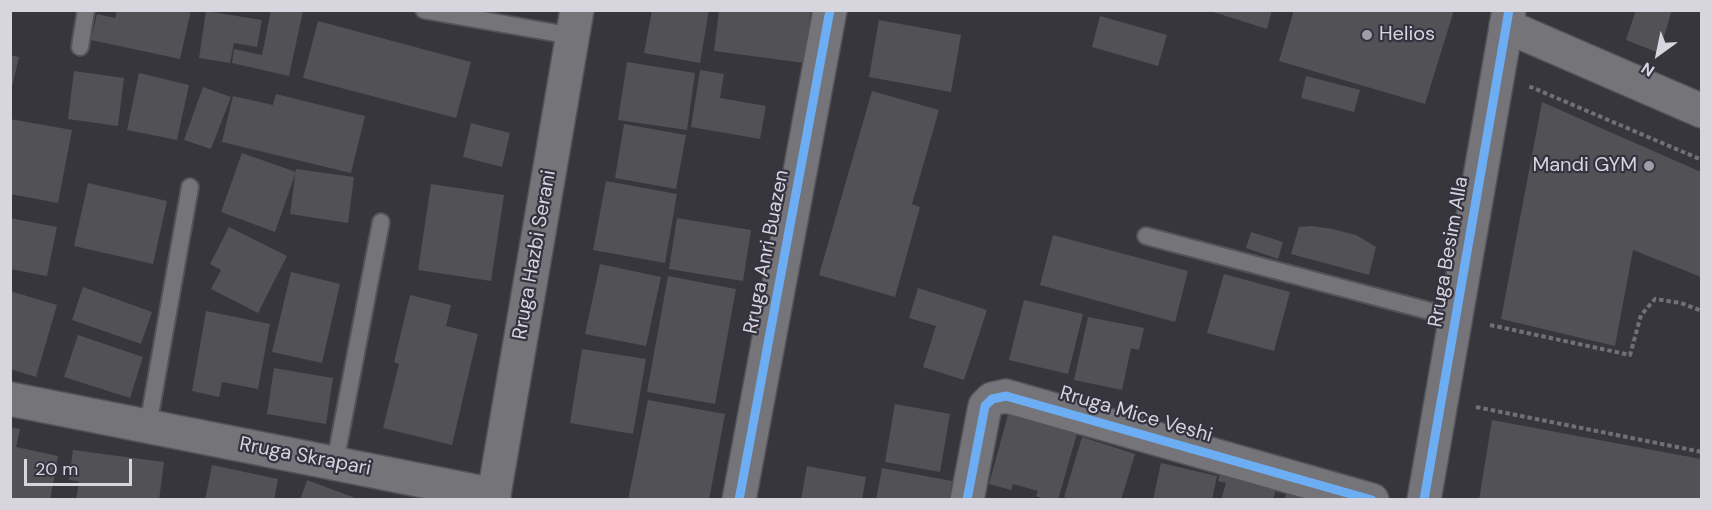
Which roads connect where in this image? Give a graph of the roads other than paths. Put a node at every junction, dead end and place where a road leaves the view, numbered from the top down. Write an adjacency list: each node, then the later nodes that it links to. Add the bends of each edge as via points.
1 (86, 10): 6 (lane)
2 (424, 10): 5 (lane)
3 (830, 10): 16 (street, Rruga Anri Buazen)
4 (1507, 19): 7 (street); 11 (street, Rruga Besim Alla)
5 (575, 23): 15 (street, Rruga Hazbi Serani)
6 (80, 47)
7 (1701, 111)
8 (190, 187): 13 (lane)
9 (381, 222): 14 (lane)
10 (1146, 236): 11 (lane)
11 (1455, 318): 19 (street, Rruga Besim Alla)
12 (10, 399): 13 (street, Rruga Skrapari)
13 (148, 426): 14 (street, Rruga Skrapari)
14 (335, 463): 15 (street, Rruga Skrapari)
15 (494, 497)
16 (739, 500)
17 (967, 500): 18 (street, Rruga Mice Veshi, via 985,406 992,399 1006,396)
18 (1372, 500)
19 (1424, 500)

